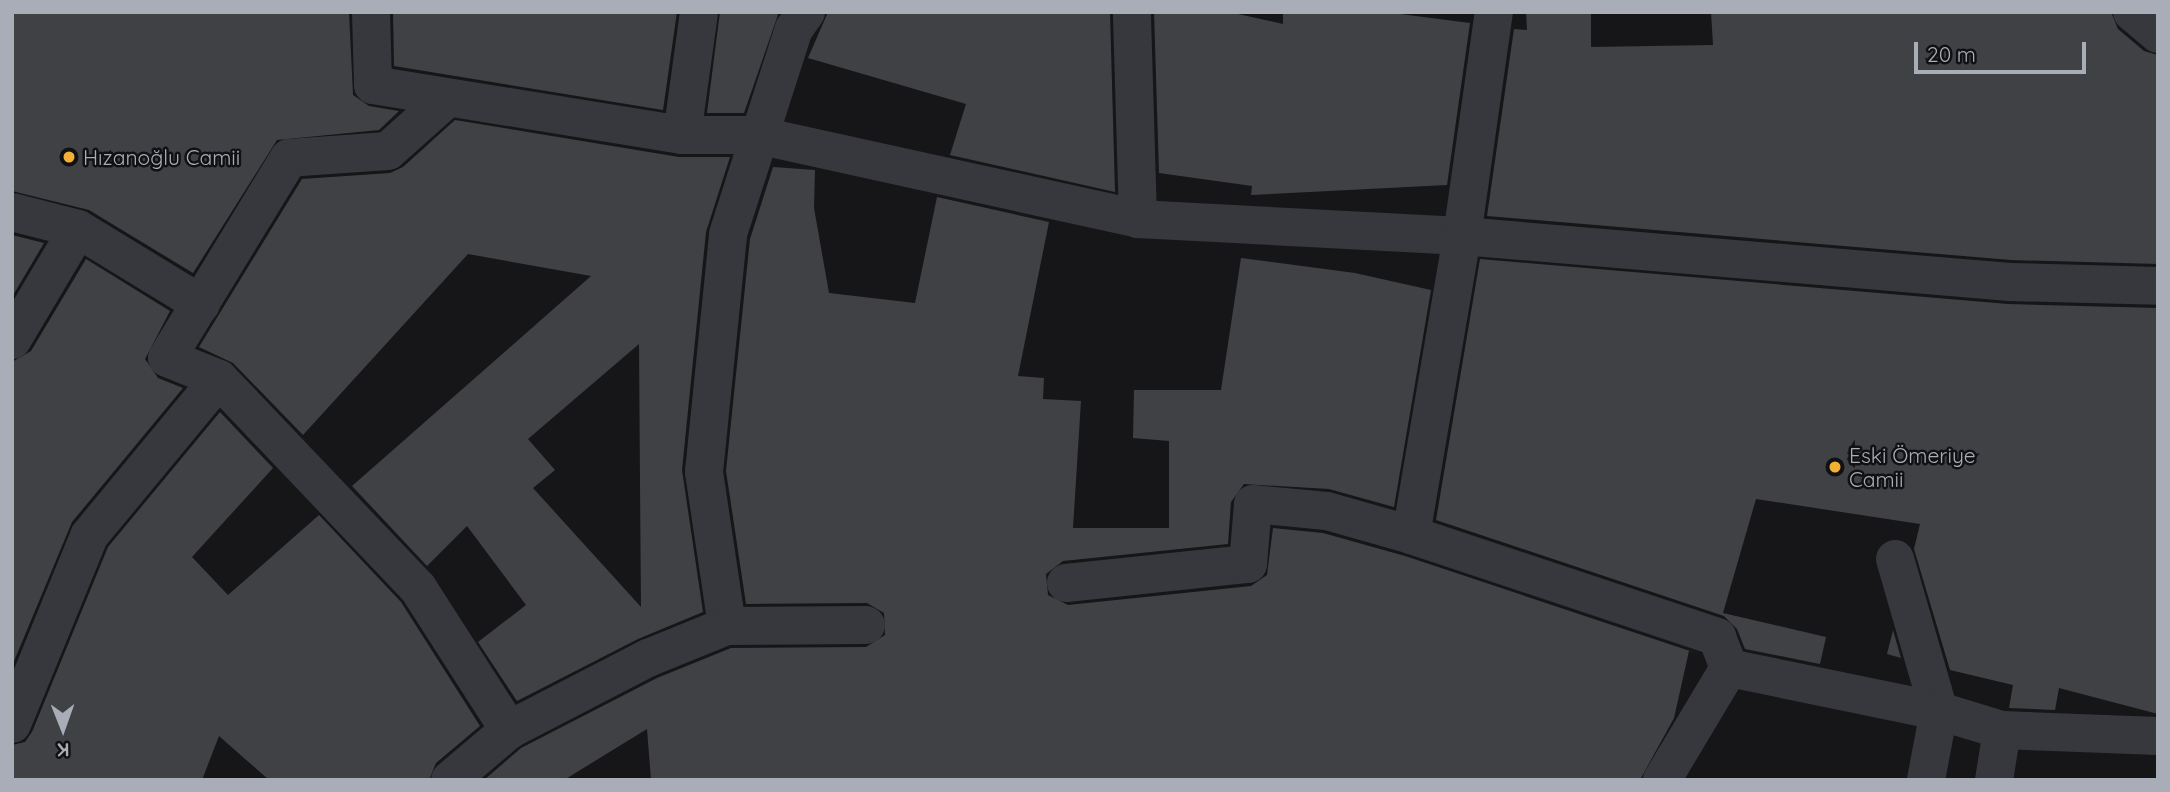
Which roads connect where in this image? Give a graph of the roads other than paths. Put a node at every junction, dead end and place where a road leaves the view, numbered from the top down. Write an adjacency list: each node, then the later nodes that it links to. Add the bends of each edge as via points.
1 (371, 12): 8 (street, via 373,85)
2 (699, 12): 9 (street)
3 (806, 12): 10 (street, via 794,29)
4 (1132, 12): 12 (street)
5 (1494, 12): 14 (street)
6 (2132, 12): 7 (street)
7 (2158, 34)
8 (445, 100): 9 (street); 16 (street, via 388,151 289,158)
9 (682, 135): 10 (street)
10 (757, 135): 12 (street); 23 (street, via 728,234 704,472)
11 (12, 212): 13 (street)
12 (1138, 219): 14 (street)
13 (78, 229): 16 (street); 17 (street)
14 (1462, 236): 15 (street, via 2010,282); 19 (street)
15 (2158, 286)
16 (201, 304): 18 (street, via 167,358)
17 (12, 340)
18 (219, 379): 26 (street, via 89,536); 27 (street, via 418,588)
19 (1411, 535): 21 (street, via 1327,511 1253,504 1248,564); 24 (street, via 1717,637)
20 (1895, 559): 25 (street)
21 (1066, 583)
22 (866, 625): 23 (street)
23 (727, 626): 27 (street, via 648,658)
24 (1729, 668): 25 (street); 31 (street)
25 (1939, 711): 28 (street); 32 (street)
26 (12, 724)
27 (509, 730): 30 (street)
28 (2002, 730): 29 (street); 33 (street)
29 (2158, 737)
30 (451, 779)
31 (1662, 780)
32 (1926, 780)
33 (1993, 780)

